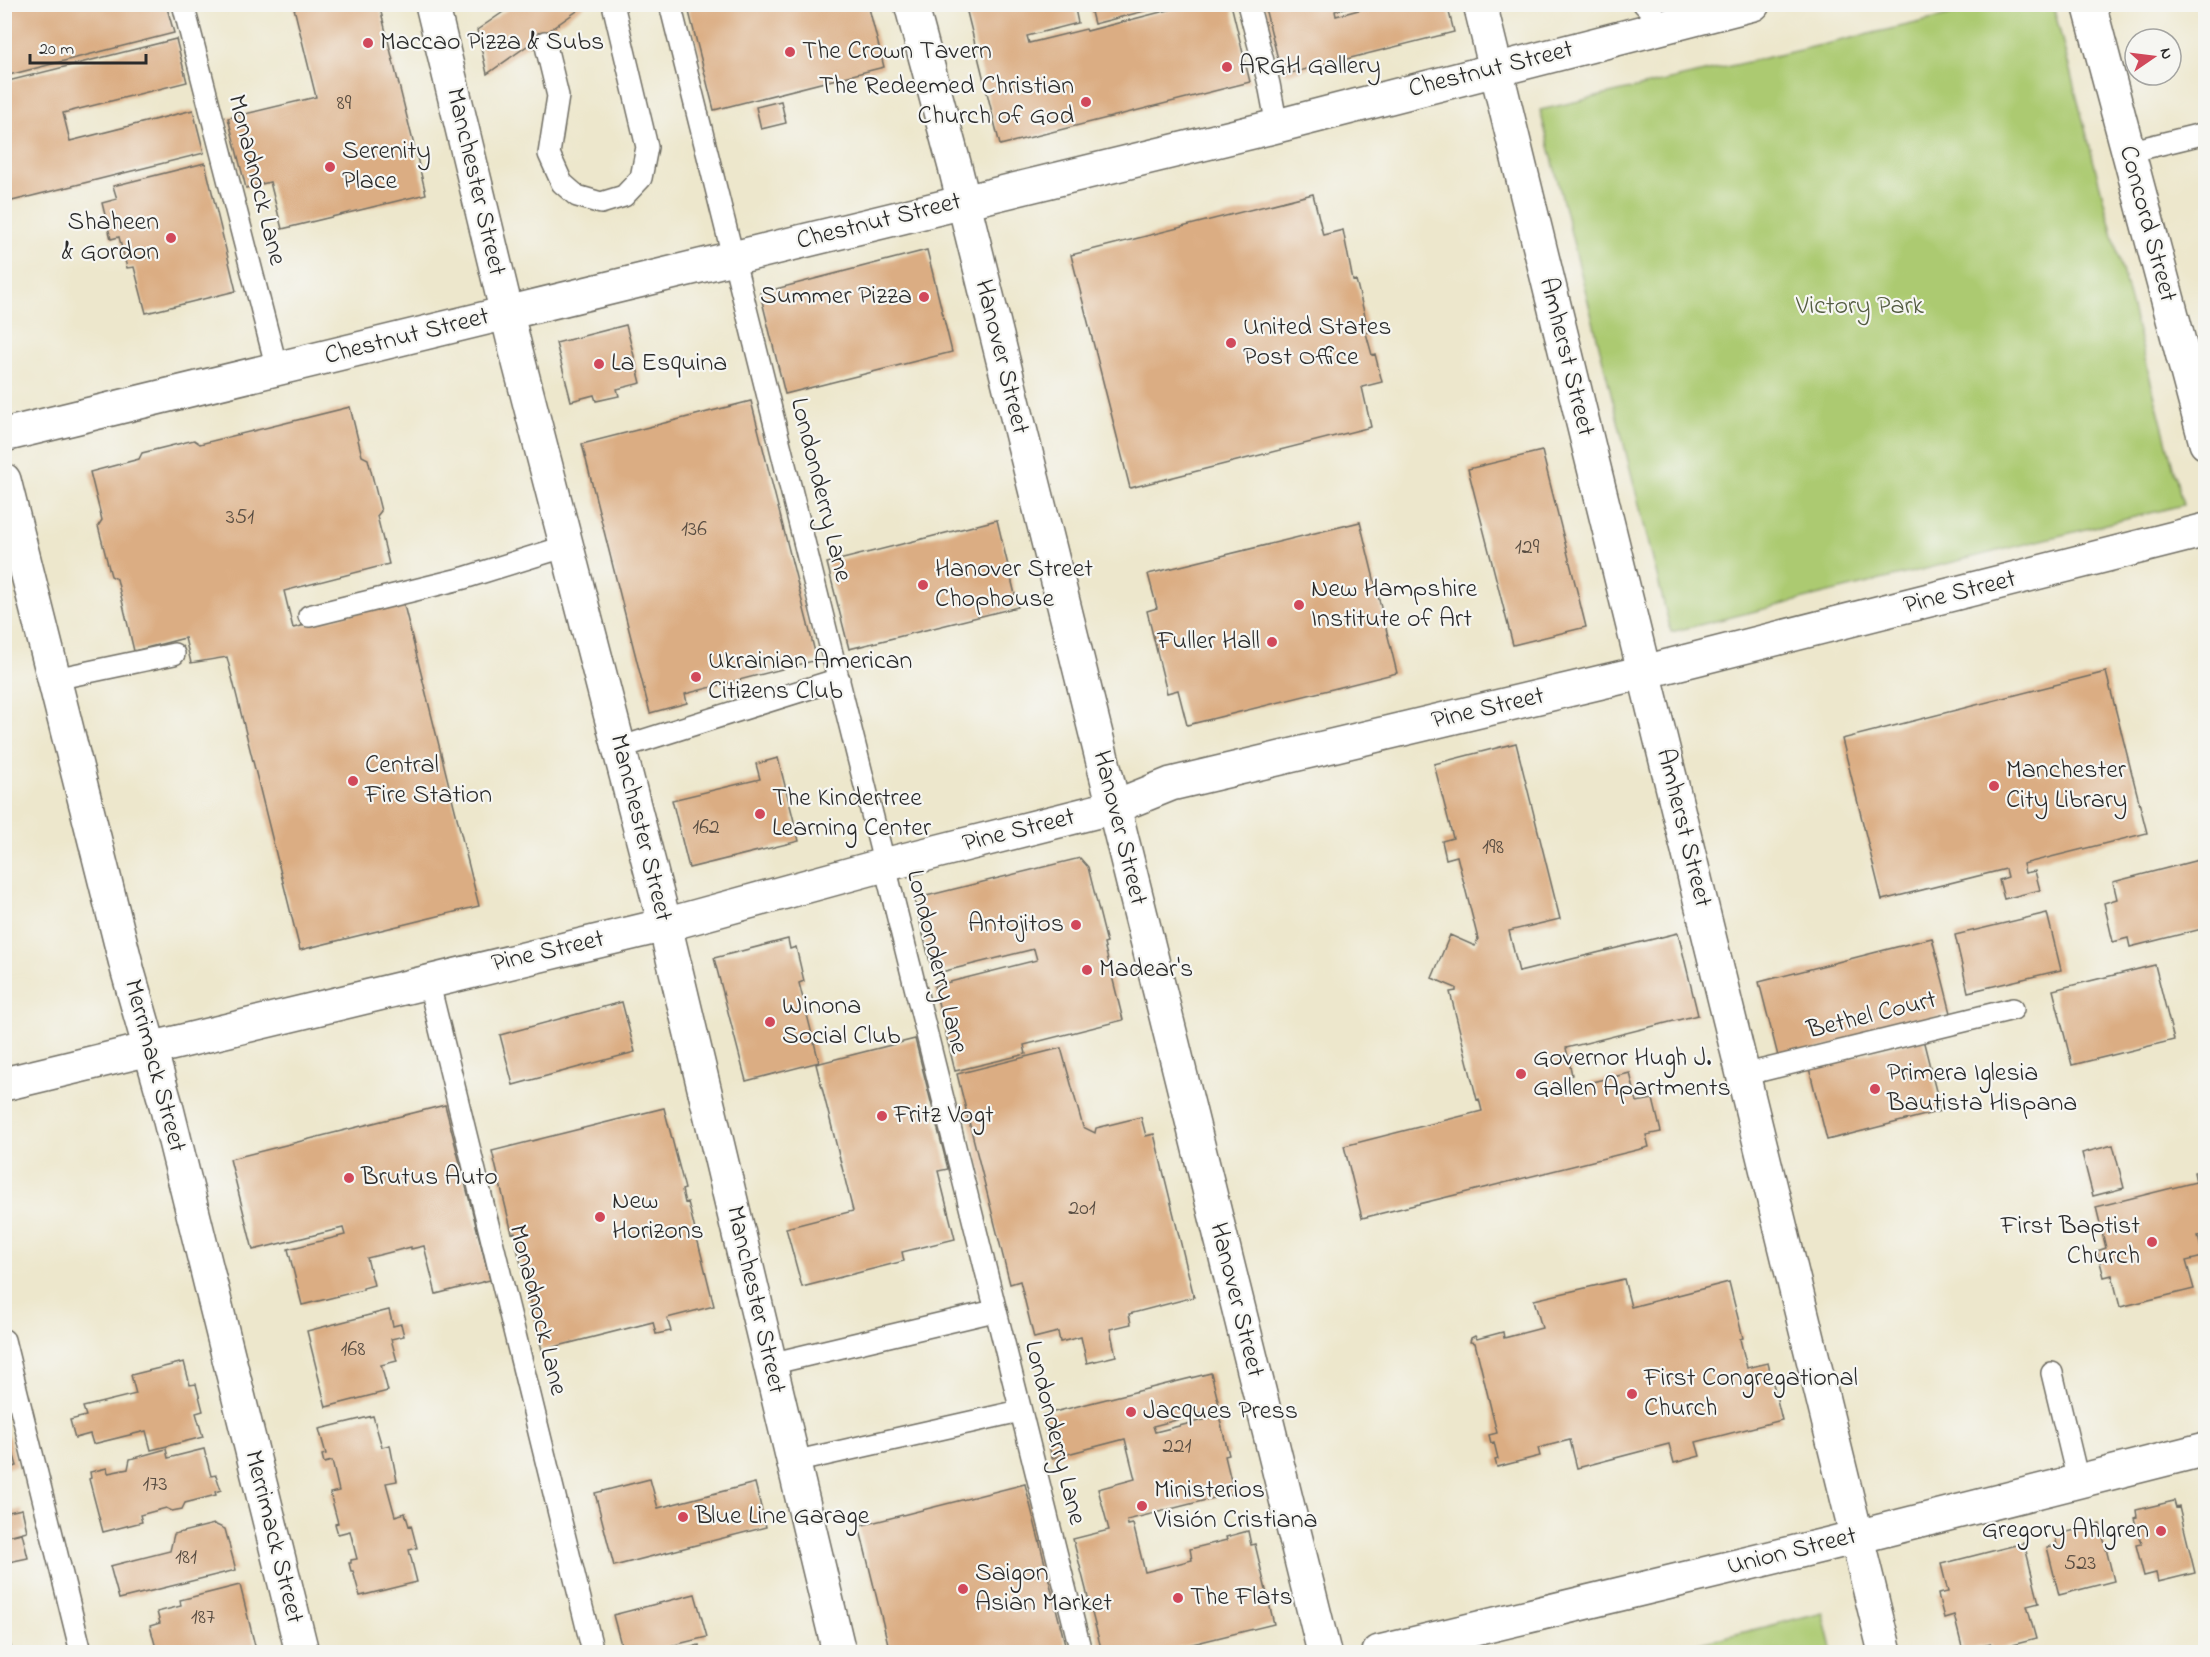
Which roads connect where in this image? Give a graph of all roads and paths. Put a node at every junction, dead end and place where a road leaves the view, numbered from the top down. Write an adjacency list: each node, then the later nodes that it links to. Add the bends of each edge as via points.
1 (183, 4): 19 (lane, Monadnock Lane)
2 (432, 4): 18 (street, Manchester Street)
3 (613, 4): 11 (lane, via 647,147 641,178 624,196 601,203 577,196 562,183 549,154 558,96)
4 (670, 4): 17 (lane, Londonderry Lane)
5 (911, 4): 16 (street, Hanover Street)
6 (1248, 4): 13 (lane)
7 (1480, 4): 12 (street, Amherst Street)
8 (1753, 4): 10 (street, Chestnut Street)
9 (2089, 4): 15 (street, Concord Street)
10 (1654, 16): 12 (street, Chestnut Street)
11 (545, 42)
12 (1496, 69): 13 (street, Chestnut Street); 27 (street, Amherst Street)
13 (1277, 126): 16 (street, Chestnut Street)
14 (2205, 133): 15 (lane)
15 (2128, 153): 21 (street, Concord Street)
16 (963, 201): 17 (street, Chestnut Street); 31 (street, Hanover Street)
17 (734, 257): 18 (street, Chestnut Street); 29 (lane, Londonderry Lane)
18 (506, 312): 19 (street, Chestnut Street); 24 (street, Manchester Street)
19 (277, 369): 20 (street, Chestnut Street)
20 (4, 435)
21 (2205, 443)
22 (4, 480): 28 (street, Merrimack Street)
23 (2205, 530): 27 (street, Pine Street)
24 (567, 546): 25 (lane, via 464,578); 30 (street, Manchester Street)
25 (309, 616)
26 (174, 654): 28 (lane)
27 (1644, 672): 31 (street, Pine Street, via 1171,784); 37 (street, Amherst Street)
28 (56, 679): 36 (street, Merrimack Street)
29 (838, 679): 30 (lane); 32 (lane, Londonderry Lane)
30 (619, 748): 33 (street, Manchester Street)
31 (1114, 807): 32 (street, Pine Street); 53 (street, Hanover Street)
32 (884, 865): 33 (street, Pine Street); 39 (lane, Londonderry Lane)
33 (665, 925): 34 (street, Pine Street); 41 (street, Manchester Street)
34 (428, 980): 36 (street, Pine Street); 50 (lane, Monadnock Lane)
35 (2013, 1009): 37 (lane, Bethel Court)
36 (150, 1049): 38 (street, Pine Street); 49 (street, Merrimack Street)
37 (1743, 1076): 47 (street, Amherst Street)
38 (4, 1084)
39 (994, 1311): 41 (lane); 43 (lane, Londonderry Lane)
40 (4, 1340): 48 (lane)
41 (770, 1364): 45 (street, Manchester Street)
42 (2052, 1373): 46 (lane)
43 (1020, 1412): 45 (lane); 52 (lane, Londonderry Lane)
44 (2205, 1449): 46 (street, Union Street)
45 (793, 1462): 51 (street, Manchester Street)
46 (2078, 1481): 47 (street, Union Street)
47 (1857, 1537): 54 (street, Union Street); 55 (street, Amherst Street)
48 (81, 1653)
49 (302, 1653)
50 (593, 1653)
51 (839, 1653)
52 (1081, 1653)
53 (1324, 1653)
54 (1379, 1653)
55 (1885, 1653)

